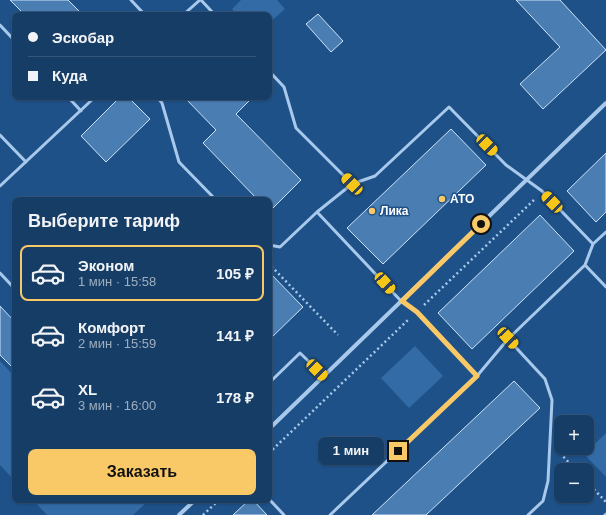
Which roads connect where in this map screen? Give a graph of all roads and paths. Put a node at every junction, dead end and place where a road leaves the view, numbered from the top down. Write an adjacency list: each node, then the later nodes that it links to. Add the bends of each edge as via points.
1 (131, 0): 3 (lane)
2 (201, 0): 4 (lane); 5 (lane)
3 (142, 12)
4 (187, 12)
5 (212, 12)
6 (0, 25): 7 (lane)
7 (12, 38)
8 (272, 74): 17 (lane, via 284,87 296,128)
9 (71, 100): 13 (lane)
10 (92, 100): 13 (lane)
11 (160, 100): 20 (lane, via 179,162)
12 (606, 103): 16 (street)
13 (81, 111): 15 (lane)
14 (0, 135): 15 (lane)
15 (26, 162): 18 (lane)
16 (526, 180): 17 (lane, via 506,165 449,107 375,176); 19 (lane); 30 (street)
17 (352, 184): 21 (lane)
18 (0, 186)
19 (542, 191): 23 (lane); 31 (path)
20 (213, 197)
21 (317, 212): 24 (lane, via 280,247); 30 (lane)
22 (606, 232): 23 (lane)
23 (593, 244): 25 (lane)
24 (272, 246)
25 (585, 265): 29 (lane); 33 (lane)
26 (272, 267): 32 (path)
27 (0, 273): 28 (lane)
28 (12, 286)
29 (606, 287)
30 (402, 301): 31 (lane); 34 (street)
31 (417, 312): 35 (lane); 39 (path)
32 (338, 335)
33 (508, 338): 35 (lane); 38 (lane, via 545,379 552,400)
34 (324, 376): 36 (lane, via 300,353); 37 (street)
35 (477, 376): 49 (lane)
36 (272, 380)
37 (272, 426)
38 (550, 443): 40 (path); 50 (lane, via 548,481 543,501)
39 (272, 450)
40 (569, 463)
41 (594, 489): 43 (path)
42 (272, 502): 48 (lane)
43 (606, 502)
44 (192, 503): 46 (street)
45 (216, 503): 47 (path)
46 (179, 515)
47 (203, 515)
48 (284, 515)
49 (330, 515)
50 (528, 515)

